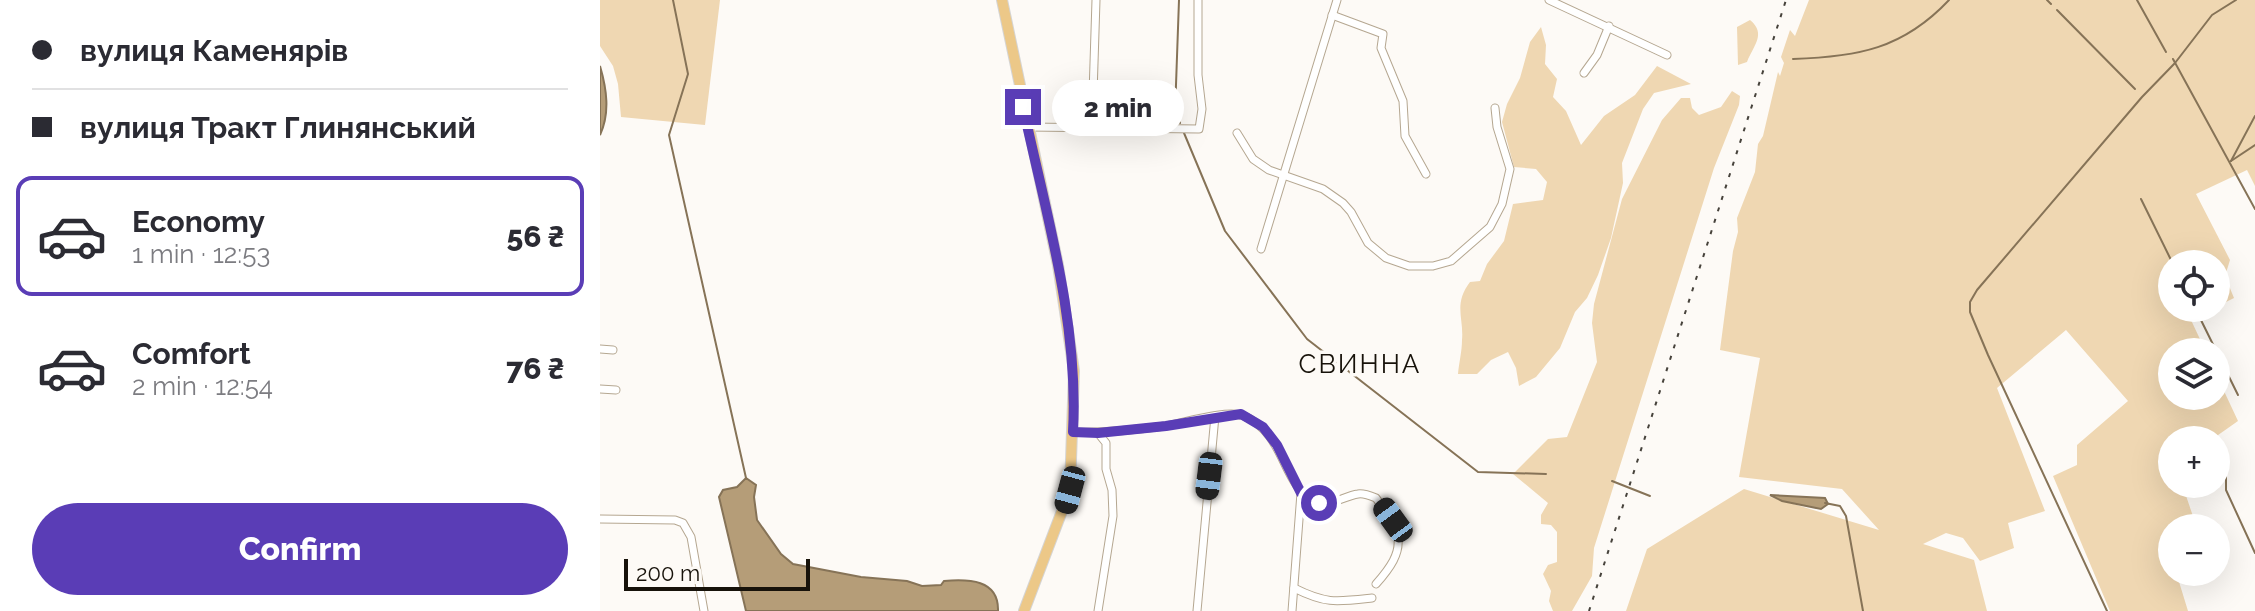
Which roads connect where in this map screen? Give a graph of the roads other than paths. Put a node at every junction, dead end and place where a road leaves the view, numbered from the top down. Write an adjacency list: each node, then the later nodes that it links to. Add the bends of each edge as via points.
1 (1002, 0): 12 (main road)
2 (1096, 0): 11 (street)
3 (1198, 0): 11 (street, via 1199,129)
4 (1337, 0): 6 (street)
5 (1549, 0): 7 (street)
6 (1332, 15): 14 (street, via 1383,34 1381,48 1403,101 1405,136); 15 (street)
7 (1609, 26): 8 (street); 9 (street)
8 (1667, 55)
9 (1584, 73)
10 (1495, 108): 15 (street, via 1510,169 1502,204 1490,227 1451,261 1409,266 1386,258 1368,243 1343,203 1323,189)
11 (1092, 126): 12 (street)
12 (1027, 127): 22 (main road, via 1072,351)
13 (1237, 133): 15 (street, via 1253,159)
14 (1426, 174)
15 (1284, 176): 16 (street)
16 (1261, 249)
17 (600, 349): 18 (street)
18 (613, 350)
19 (600, 389): 20 (street)
20 (616, 390)
21 (1215, 416): 23 (street); 24 (street, via 1241,414 1263,427); 32 (street)
22 (1073, 432): 23 (street); 30 (main road, via 1068,498)
23 (1098, 433): 31 (street, via 1106,443 1113,516)
24 (1301, 493): 26 (street, via 1319,503 1359,494 1376,498 1401,542 1397,557); 27 (street)
25 (600, 519): 29 (street, via 683,523 691,537)
26 (1376, 584)
27 (1294, 588): 28 (street, via 1332,602); 33 (street)
28 (1372, 598)
29 (704, 611)
30 (1024, 611)
31 (1098, 611)
32 (1197, 611)
33 (1292, 611)

